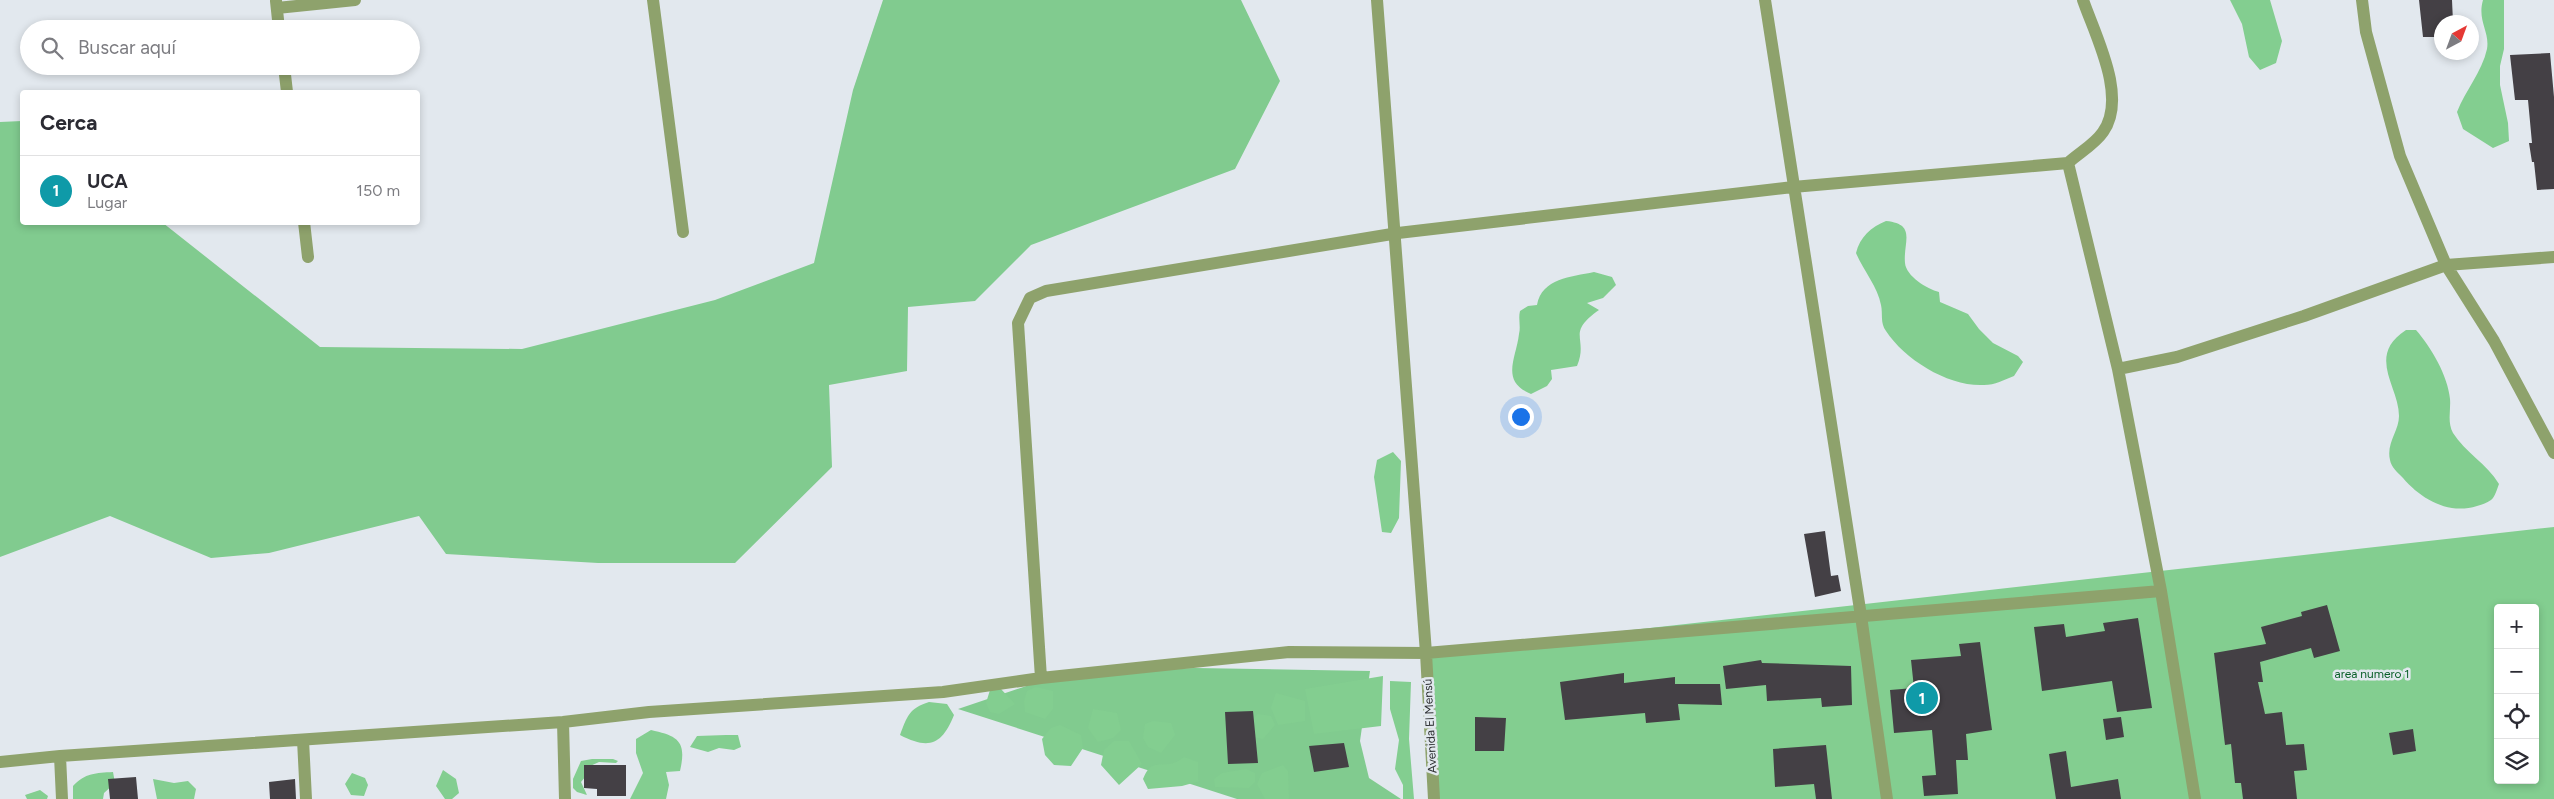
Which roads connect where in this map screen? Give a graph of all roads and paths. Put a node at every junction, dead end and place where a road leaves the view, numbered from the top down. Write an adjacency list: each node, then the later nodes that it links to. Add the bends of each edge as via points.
1 (355, 0): 7 (street)
2 (653, 0): 14 (street)
3 (1377, 0): 15 (street, Avenida El Mensú)
4 (1765, 0): 12 (street)
5 (2083, 0): 11 (street, via 2111,78 2112,107 2103,132)
6 (2362, 0): 18 (street, via 2366,32 2400,156)
7 (276, 4): 8 (street)
8 (278, 20)
9 (285, 75): 10 (street)
10 (288, 90)
11 (2068, 163): 12 (street); 19 (street)
12 (1793, 187): 15 (street); 22 (street)
13 (304, 225): 16 (street)
14 (683, 232)
15 (1394, 234): 23 (street, Avenida El Mensú); 24 (street, via 1046,291 1030,298 1018,323)
16 (308, 257)
17 (2554, 257): 18 (street)
18 (2446, 265): 19 (street, via 2177,357); 20 (street, via 2494,341)
19 (2118, 368): 21 (street)
20 (2554, 453)
21 (2161, 591): 22 (street); 34 (street)
22 (1861, 616): 23 (street); 33 (street)
23 (1426, 653): 24 (street, via 1289,652); 32 (street, Avenida El Mensú)
24 (1041, 678): 25 (street, via 943,692 649,712)
25 (563, 722): 26 (street); 31 (street)
26 (303, 740): 27 (street); 30 (street)
27 (60, 756): 28 (street); 29 (street)
28 (0, 762)
29 (62, 799)
30 (306, 799)
31 (565, 799)
32 (1434, 799)
33 (1886, 799)
34 (2195, 799)

